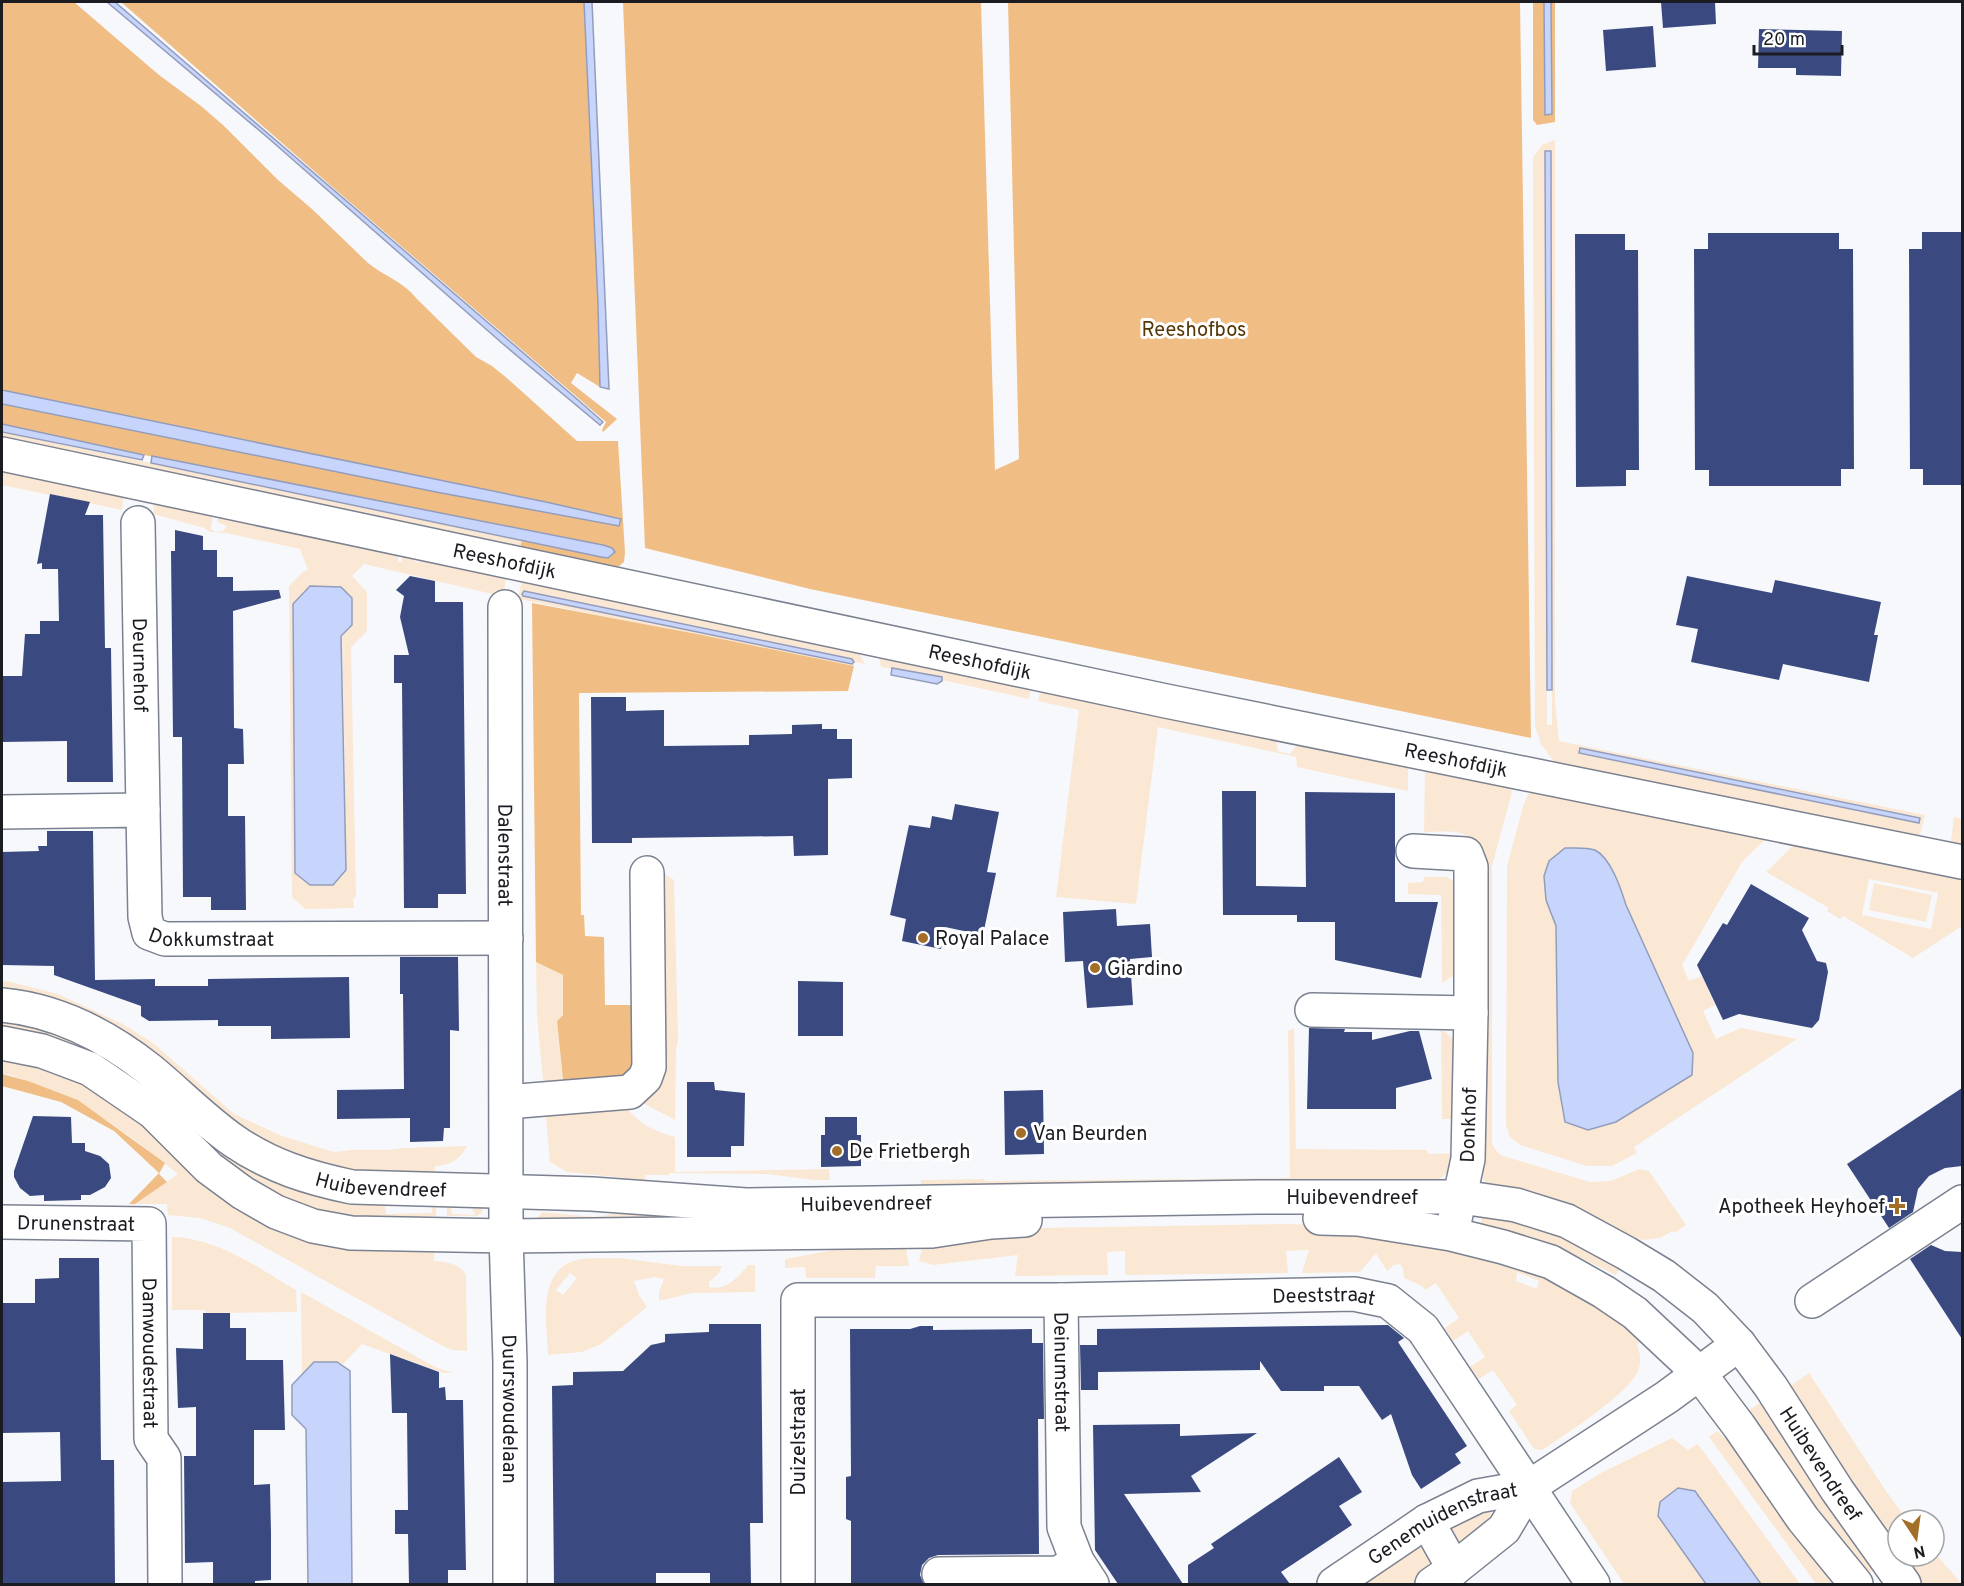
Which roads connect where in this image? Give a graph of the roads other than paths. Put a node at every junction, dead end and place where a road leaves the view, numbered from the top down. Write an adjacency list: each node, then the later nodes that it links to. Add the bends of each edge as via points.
1 (2, 454): 7 (street, Reeshofdijk, via 1166,701)
2 (138, 523): 4 (street, Deurnehof)
3 (505, 607): 9 (street, Dalenstraat)
4 (143, 810): 5 (street); 9 (street, Dokkumstraat, via 145,917 149,933 165,939)
5 (2, 812)
6 (1413, 851): 12 (street, Donkhof, via 1466,854 1471,867)
7 (1962, 862)
8 (647, 873): 14 (street, via 649,1067 645,1078 630,1092)
9 (506, 938): 14 (street, Dalenstraat)
10 (2, 1005): 15 (street, Huibevendreef, via 63,1019 111,1042 234,1141 284,1169 352,1187)
11 (1312, 1010): 12 (street)
12 (1471, 1013): 16 (street, Donkhof, via 1468,1160)
13 (2, 1043): 21 (street, Huibevendreef, via 42,1051 90,1070 153,1113 210,1168 243,1192 304,1223 351,1233)
14 (507, 1102): 15 (street, Dalenstraat)
15 (506, 1192): 16 (street, Huibevendreef, via 777,1205); 21 (street, Dalenstraat)
16 (1461, 1197): 20 (street, Donkhof); 25 (street, Huibevendreef, via 1516,1205 1567,1221 1664,1276 1705,1308)
17 (1962, 1202): 24 (street)
18 (2, 1222): 19 (street, Drunenstraat)
19 (149, 1224): 32 (street, Damwoudestraat, via 151,1439 164,1458)
20 (1451, 1234): 21 (street, Huibevendreef, via 1358,1219 1262,1216 1050,1219 932,1231); 26 (street, Huibevendreef, via 1551,1263 1604,1292 1635,1313)
21 (506, 1236): 33 (street, Duurswoudelaan)
22 (798, 1300): 23 (street, Deinumstraat); 34 (street, Duizelstraat)
23 (1061, 1300): 27 (street, Deeststraat, via 1354,1294 1388,1301 1423,1329); 29 (street, Deinumstraat, via 1064,1527)
24 (1812, 1301)
25 (1739, 1344): 26 (street); 38 (street, Huibevendreef)
26 (1699, 1373): 27 (street); 37 (street, Huibevendreef, via 1803,1519)
27 (1529, 1487): 28 (street, Genemuidenstraat, via 1478,1496); 31 (street, Genemuidenstraat, via 1504,1529); 36 (street, Deeststraat)
28 (1427, 1521): 31 (street); 35 (street, Genemuidenstraat)
29 (1085, 1573): 30 (street, Deinumstraat)
30 (939, 1574)
31 (1443, 1577)
32 (165, 1584)
33 (510, 1584)
34 (798, 1584)
35 (1334, 1584)
36 (1593, 1584)
37 (1856, 1584)
38 (1904, 1584)

